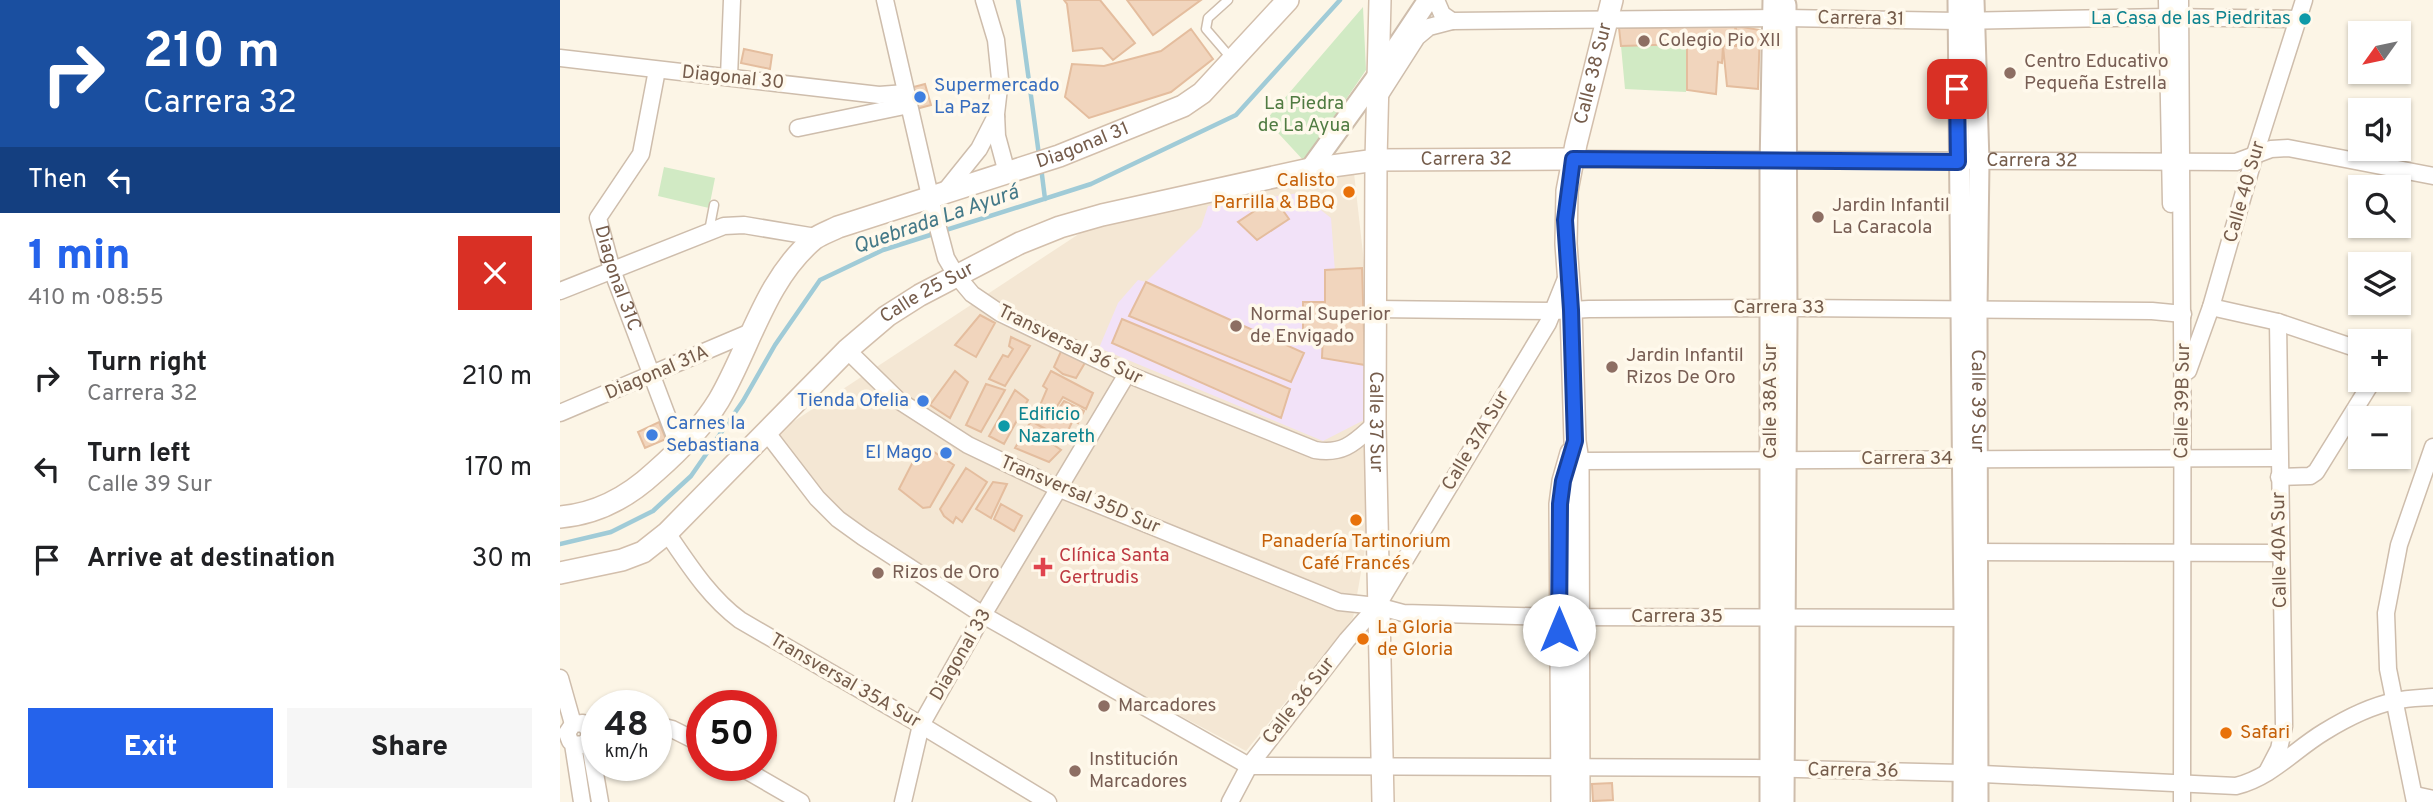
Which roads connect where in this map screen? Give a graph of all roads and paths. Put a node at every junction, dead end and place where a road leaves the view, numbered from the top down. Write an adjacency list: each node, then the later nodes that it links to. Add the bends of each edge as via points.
1 (732, 0): 24 (street)
2 (885, 0): 25 (street, Transversal 36 Sur)
3 (984, 0): 28 (street, via 996,40 1000,79)
4 (1228, 0): 21 (lane, via 1208,18 1206,29)
5 (1288, 0): 21 (main road, Diagonal 31)
6 (1380, 0): 23 (main road, Calle 37 Sur)
7 (1428, 0): 23 (street)
8 (1436, 0): 18 (street, via 1442,14)
9 (1958, 0): 19 (street, Calle 39 Sur)
10 (1974, 0): 19 (street, Calle 39 Sur)
11 (2167, 0): 16 (street, Calle 39B Sur)
12 (2180, 0): 16 (street, Calle 39B Sur)
13 (2304, 0): 17 (street, Calle 40 Sur)
14 (1779, 9): 15 (street, Carrera 31); 19 (street, Carrera 31); 33 (street, Calle 38A Sur)
15 (1609, 10): 18 (street, Carrera 31); 31 (main road, Calle 38 Sur)
16 (2174, 17): 17 (street, Carrera 31); 19 (street, Carrera 31); 36 (street, Calle 39B Sur)
17 (2297, 19): 30 (street, Calle 40 Sur)
18 (1452, 21): 26 (street, via 1429,27 1417,37)
19 (1966, 21): 34 (street, Calle 39 Sur); 35 (street, Calle 39 Sur)
20 (560, 58): 22 (street, Diagonal 30)
21 (1233, 60): 38 (main road, Diagonal 31, via 1183,106)
22 (657, 70): 24 (street, Diagonal 30); 45 (street, Diagonal 31C, via 641,154 598,218)
23 (1378, 75): 26 (main road, Calle 37 Sur); 37 (street)
24 (729, 77): 27 (street, Diagonal 30)
25 (907, 99): 27 (street, Diagonal 30); 40 (street, Transversal 36 Sur)
26 (1377, 99): 32 (main road, Calle 37 Sur)
27 (881, 103): 29 (street)
28 (996, 114): 38 (street, via 997,136); 40 (street, via 979,149)
29 (798, 128)
30 (2255, 154): 36 (street, Carrera 32, via 2236,162); 39 (street, Carrera 32, via 2288,148); 47 (street, Calle 40 Sur)
31 (1573, 159): 32 (main road, Carrera 32); 33 (street, Carrera 32); 51 (main road, Calle 38 Sur, via 1565,220 1568,273)
32 (1376, 160): 37 (main road, Calle 25 Sur); 49 (main road, Calle 37 Sur)
33 (1779, 160): 34 (street, Carrera 32); 48 (street, Calle 38A Sur)
34 (1958, 162): 35 (street, Carrera 32); 50 (street, Calle 39 Sur)
35 (1979, 162): 36 (street, Carrera 32); 50 (street, Calle 39 Sur)
36 (2176, 162): 52 (street, Calle 39B Sur)
37 (1310, 169): 44 (main road, Calle 25 Sur, via 1102,215)
38 (1017, 170): 40 (main road, Diagonal 31)
39 (2433, 176)
40 (937, 197): 43 (main road, Diagonal 31); 44 (street, Transversal 36 Sur, via 937,225)
41 (714, 205): 42 (lane)
42 (709, 230): 43 (street, via 744,225); 45 (street)
43 (816, 237): 54 (main road, via 782,276)
44 (951, 267): 56 (main road, Calle 25 Sur); 57 (street, Transversal 36 Sur, via 972,294 1000,313)
45 (612, 270): 46 (street); 58 (street, Diagonal 31C)
46 (560, 291)
47 (2211, 307): 53 (street); 59 (street, Calle 40 Sur)
48 (1779, 308): 50 (street, Carrera 33); 51 (street, Carrera 33); 69 (street, Calle 38A Sur)
49 (1375, 309): 51 (street, Carrera 33); 62 (main road, Calle 37 Sur)
50 (1968, 309): 52 (street, Carrera 33); 70 (street, Calle 39 Sur)
51 (1562, 311): 65 (main road, Calle 38 Sur); 79 (street, Calle 37A Sur)
52 (2179, 313): 59 (street, Calle 39B Sur)
53 (2277, 322): 55 (street); 68 (street, Calle 40A Sur)
54 (754, 331): 58 (street, Diagonal 31A); 64 (main road, via 719,399)
55 (2348, 345)
56 (846, 350): 63 (main road, Calle 25 Sur); 72 (street, Transversal 35D Sur, via 898,400 929,422)
57 (1127, 374): 62 (street, Transversal 36 Sur, via 1315,450 1347,448); 72 (street, Diagonal 33)
58 (650, 376): 61 (street, Diagonal 31A); 64 (street, Diagonal 31C)
59 (2184, 383): 67 (street, Calle 39B Sur)
60 (2366, 392): 71 (street, via 2316,472)
61 (560, 413)
62 (1375, 424): 79 (main road, Calle 37 Sur)
63 (767, 433): 74 (main road, Calle 25 Sur); 80 (street, via 838,519)
64 (680, 450): 73 (main road, via 641,485 604,508)
65 (1576, 451): 69 (street, Carrera 34); 81 (main road, Calle 38 Sur, via 1563,481 1560,504)
66 (2432, 454): 86 (street, via 2399,545 2386,613 2388,668)
67 (2182, 458): 68 (street, Carrera 34); 70 (street, Carrera 34); 76 (street, Calle 39B Sur)
68 (2278, 458): 71 (street, Calle 40A Sur)
69 (1778, 459): 70 (street, Carrera 34); 82 (street, Calle 38A Sur)
70 (1969, 459): 75 (street, Calle 39 Sur)
71 (2279, 477): 77 (street, Calle 40A Sur)
72 (1060, 489): 79 (street, Transversal 35D Sur, via 1339,603); 80 (street, Diagonal 33)
73 (560, 517)
74 (667, 533): 78 (main road, Calle 25 Sur, via 622,561); 87 (street, Transversal 35A Sur, via 708,591 740,620)
75 (1970, 552): 76 (street); 83 (street, Calle 39 Sur)
76 (2182, 553): 77 (street); 96 (street, Calle 39B Sur)
77 (2280, 553): 94 (street, Calle 40A Sur, via 2284,726)
78 (560, 573)
79 (1377, 606): 81 (street, Carrera 35, via 1402,613); 89 (street, Calle 36 Sur); 91 (main road, Calle 37 Sur)
80 (983, 615): 87 (street, Diagonal 33); 89 (street)
81 (1569, 617): 82 (street, Carrera 35); 90 (main road, Calle 38 Sur)
82 (1777, 618): 83 (street, Carrera 35); 92 (street, Calle 38A Sur)
83 (1971, 618): 93 (street, Calle 39 Sur)
84 (560, 678): 88 (street)
85 (2433, 697): 86 (street, Carrera 36)
86 (2395, 701): 94 (street, Carrera 36, via 2322,733); 98 (street)
87 (922, 725): 97 (street, Transversal 35A Sur); 103 (street, Diagonal 33)
88 (578, 735): 100 (street); 101 (street)
89 (1249, 766): 91 (street, Carrera 36); 105 (street, Calle 36 Sur)
90 (1571, 766): 91 (street, Carrera 36); 92 (street, Carrera 36); 107 (main road, Calle 38 Sur); 108 (main road, Calle 38 Sur)
91 (1382, 767): 106 (main road, Calle 37 Sur)
92 (1777, 769): 93 (street, Carrera 36); 109 (street, Calle 38A Sur); 110 (street, Calle 38A Sur)
93 (1971, 774): 96 (street, Carrera 36); 111 (street, Calle 39 Sur); 112 (street, Calle 39 Sur)
94 (2266, 775): 96 (street, Carrera 36, via 2236,786)
95 (765, 781): 102 (street)
96 (2182, 782): 113 (street, Calle 39B Sur)
97 (1031, 798): 104 (street, Transversal 35A Sur)
98 (2415, 799): 99 (street)
99 (2433, 799)
100 (582, 802)
101 (600, 802)
102 (801, 802)
103 (904, 802)
104 (1048, 802)
105 (1230, 802)
106 (1382, 802)
107 (1562, 802)
108 (1579, 802)
109 (1770, 802)
110 (1784, 802)
111 (1963, 802)
112 (1978, 802)
113 (2182, 802)

